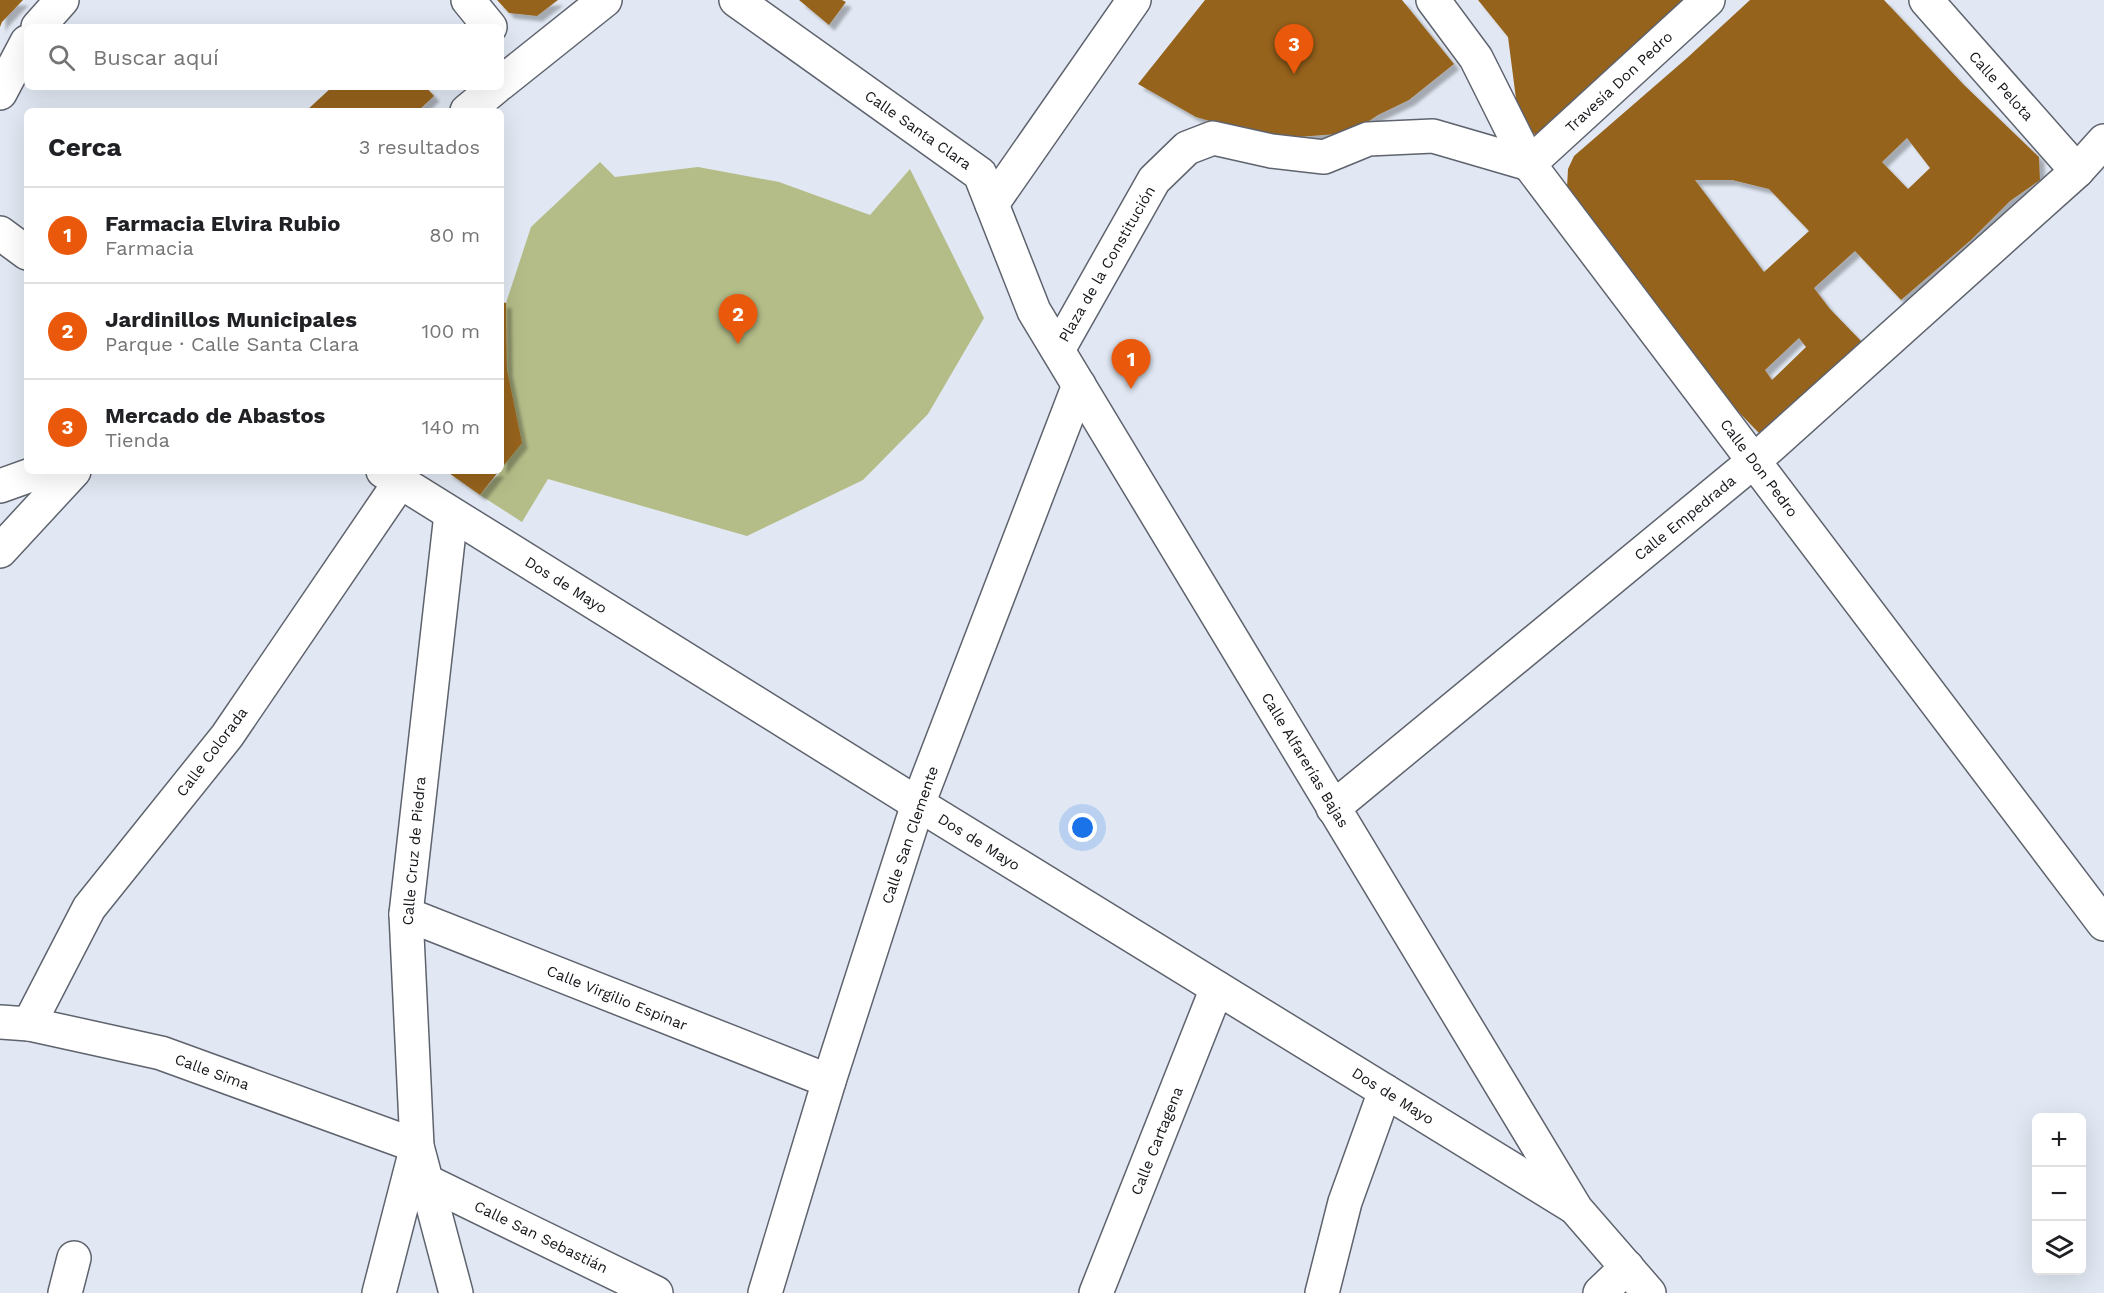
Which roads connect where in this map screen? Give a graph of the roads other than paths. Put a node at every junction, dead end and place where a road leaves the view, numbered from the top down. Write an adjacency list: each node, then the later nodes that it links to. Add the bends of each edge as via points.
1 (62, 0): 9 (street)
2 (468, 0): 10 (street)
3 (605, 0): 13 (street)
4 (736, 0): 20 (street, Calle Santa Clara, via 980,174)
5 (1134, 0): 20 (street)
6 (1433, 0): 18 (street, Calle Don Pedro, via 1476,58)
7 (1708, 0): 18 (street, Travesía Don Pedro)
8 (1926, 0): 19 (street, Calle Pelota)
9 (41, 24)
10 (488, 24)
11 (24, 48): 15 (street)
12 (504, 51): 13 (street)
13 (511, 74)
14 (492, 90): 16 (street)
15 (0, 93)
16 (471, 108)
17 (2104, 141): 19 (street, Calle Empedrada)
18 (1529, 164): 24 (street, Plaza de la Constitución, via 1433,136 1368,139 1324,157 1271,151 1213,138 1204,141 1187,148 1154,180); 26 (street, Calle Don Pedro)
19 (2077, 171): 26 (street, Calle Empedrada)
20 (992, 204): 23 (street, Calle Santa Clara)
21 (0, 233): 22 (street)
22 (24, 251)
23 (1034, 311): 24 (street, Calle Alfarerías Bajas)
24 (1058, 350): 25 (street, Calle Alfarerías Bajas)
25 (1079, 385): 33 (street, Calle San Clemente); 34 (street, Calle Alfarerías Bajas)
26 (1754, 461): 34 (street, Calle Empedrada); 35 (street, Calle Don Pedro)
27 (34, 474): 30 (street)
28 (71, 474): 32 (street)
29 (402, 478): 31 (street, Dos de Mayo); 38 (street, Calle Colorada, via 226,736 89,908)
30 (0, 486)
31 (451, 514): 33 (street, Dos de Mayo); 36 (street, Calle Cruz de Piedra)
32 (0, 551)
33 (918, 804): 37 (street, Dos de Mayo); 39 (street, Calle San Clemente)
34 (1333, 808): 43 (street, Calle Alfarerías Bajas)
35 (2101, 913)
36 (406, 914): 39 (street, Calle Virgilio Espinar); 41 (street, Calle Cruz de Piedra)
37 (1217, 988): 40 (street, Dos de Mayo); 51 (street, Calle Cartagena)
38 (14, 1023): 41 (street, Calle Sima, via 161,1053)
39 (829, 1081): 50 (street, Calle San Clemente)
40 (1385, 1091): 43 (street, Dos de Mayo); 52 (street, via 1345,1202)
41 (417, 1146): 42 (street, Calle Cruz de Piedra); 47 (street)
42 (426, 1181): 48 (street, Calle Cruz de Piedra); 49 (street, Calle San Sebastián)
43 (1576, 1209): 45 (street)
44 (74, 1258): 46 (street)
45 (1626, 1267): 53 (street); 54 (street)
46 (64, 1293)
47 (379, 1293)
48 (456, 1293)
49 (656, 1293)
50 (765, 1293)
51 (1096, 1293)
52 (1322, 1293)
53 (1600, 1293)
54 (1649, 1293)

